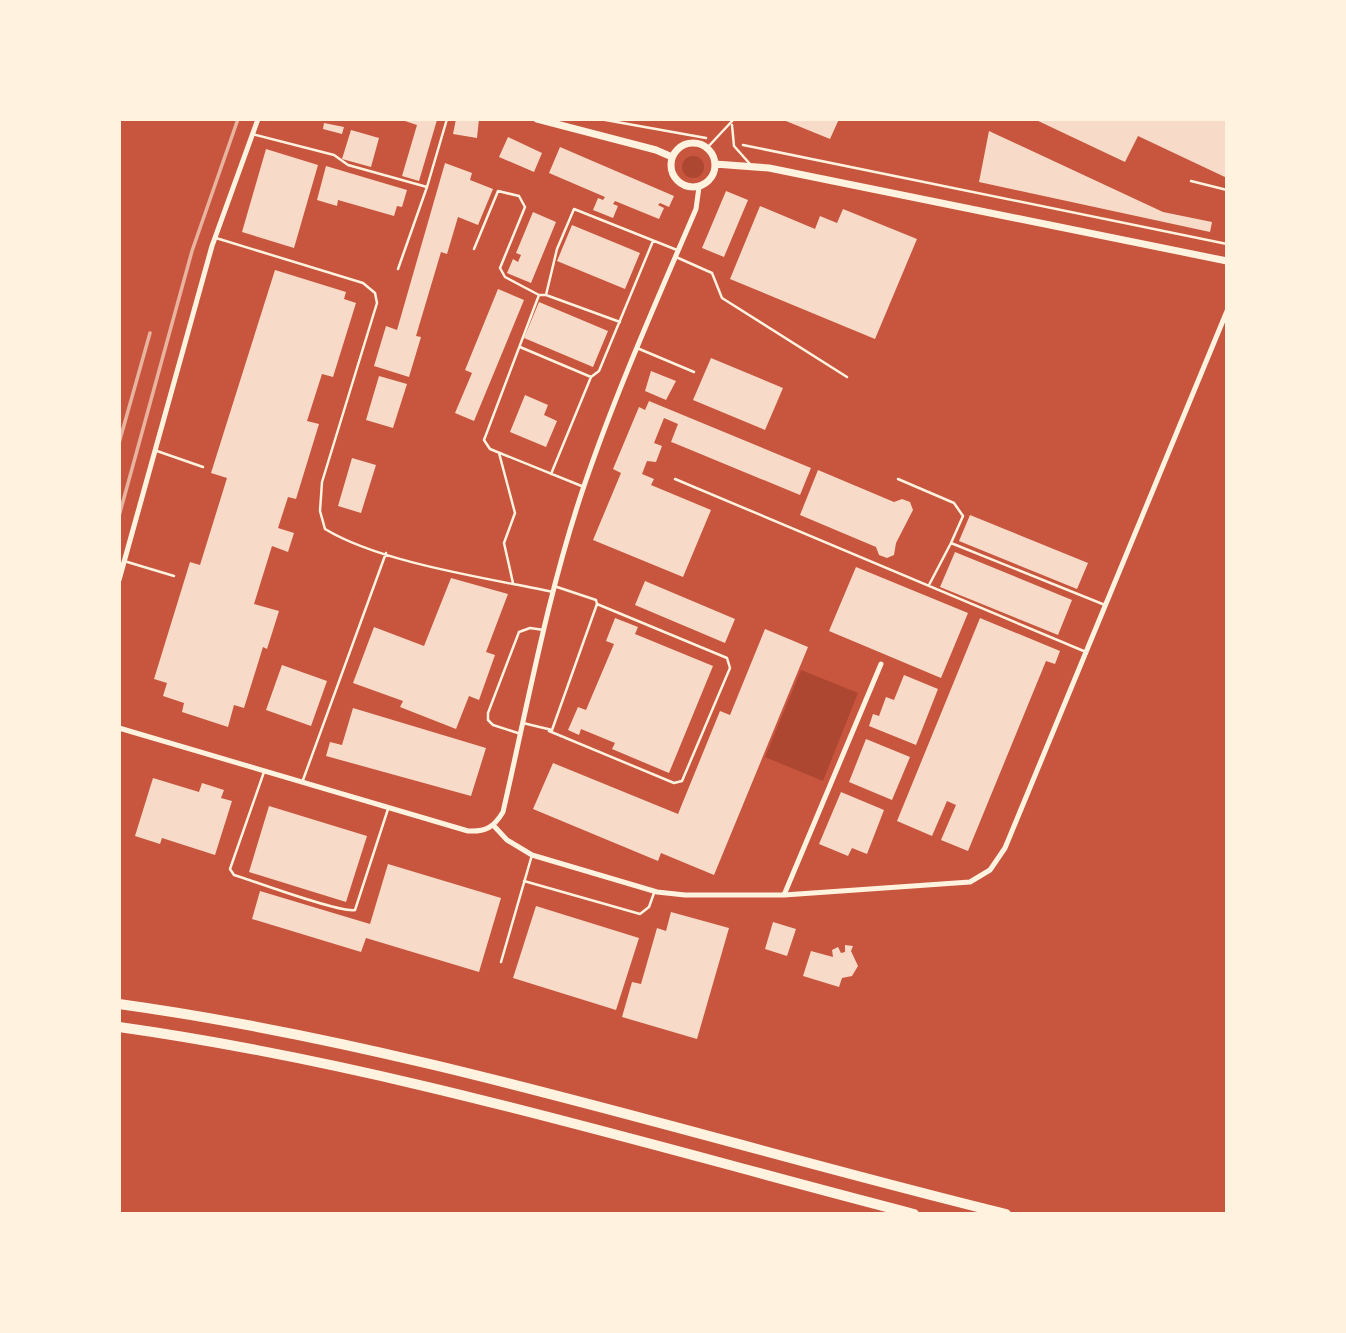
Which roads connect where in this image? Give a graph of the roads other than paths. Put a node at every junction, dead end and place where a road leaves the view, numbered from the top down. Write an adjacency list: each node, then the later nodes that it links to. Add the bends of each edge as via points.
1 (258, 119): 7 (street)
2 (447, 119): 13 (lane)
3 (537, 119): 5 (street)
4 (734, 119): 6 (lane)
5 (551, 121): 9 (street)
6 (732, 125): 8 (lane); 11 (lane, via 734,143)
7 (252, 134): 13 (lane, via 334,155 348,165); 16 (street)
8 (707, 148): 9 (street, via 683,145); 10 (street)
9 (672, 157): 14 (street, via 676,180)
10 (715, 164): 11 (street); 14 (street, via 712,176)
11 (752, 166): 20 (street)
12 (1191, 180): 15 (lane)
13 (427, 187): 21 (lane)
14 (699, 187): 19 (street, via 696,209)
15 (1227, 190)
16 (214, 238): 31 (street); 39 (lane, via 363,283 375,293 377,303 322,482 320,511 325,529)
17 (653, 240): 19 (lane); 23 (lane, via 574,209); 25 (lane)
18 (474, 249): 22 (lane, via 498,191 519,196 525,207 500,268 505,277)
19 (677, 254): 27 (street); 30 (lane, via 712,273 722,298)
20 (1227, 261)
21 (398, 269)
22 (539, 295): 23 (lane); 26 (lane)
23 (545, 295): 25 (lane)
24 (1227, 311): 47 (street)
25 (620, 322): 29 (lane, via 599,371)
26 (518, 347): 29 (lane); 32 (lane, via 484,440)
27 (637, 348): 28 (lane); 37 (street)
28 (694, 372)
29 (591, 377): 34 (lane)
30 (847, 377)
31 (155, 450): 33 (lane); 40 (street)
32 (499, 453): 34 (lane); 43 (lane, via 515,513 504,543)
33 (203, 467)
34 (551, 474): 37 (lane)
35 (675, 479): 44 (lane)
36 (898, 479): 38 (lane, via 954,503 963,516)
37 (584, 487): 45 (street)
38 (951, 543): 44 (lane); 47 (lane)
39 (386, 553): 43 (lane); 56 (lane)
40 (124, 561): 41 (lane); 42 (street)
41 (174, 576)
42 (119, 580)
43 (513, 583): 45 (lane)
44 (929, 587): 49 (lane)
45 (554, 589): 46 (lane); 48 (street)
46 (597, 604): 53 (lane); 53 (lane, via 727,658 730,668 682,781 674,783)
47 (1105, 605): 49 (street)
48 (544, 631): 51 (street); 54 (lane, via 524,628 519,632 488,713 493,725)
49 (1086, 652): 62 (street, via 1005,848 990,870 970,882)
50 (881, 664): 62 (street)
51 (523, 723): 53 (lane); 54 (street)
52 (119, 728): 55 (street)
53 (549, 731)
54 (521, 734): 58 (street, via 503,812)
55 (264, 770): 56 (street); 57 (lane, via 230,869 234,875 328,905 355,910)
56 (302, 782): 57 (street)
57 (388, 809): 58 (street, via 468,831)
58 (494, 826): 59 (street, via 506,840)
59 (532, 855): 60 (lane); 61 (street)
60 (524, 881): 61 (lane, via 640,914 648,909); 63 (lane)
61 (655, 891): 62 (street)
62 (784, 895)
63 (501, 962)
64 (119, 1004): 67 (highway, via 273,1029 449,1068)
65 (119, 1027): 66 (highway, via 222,1042 410,1082)
66 (914, 1214)
67 (1006, 1214)

